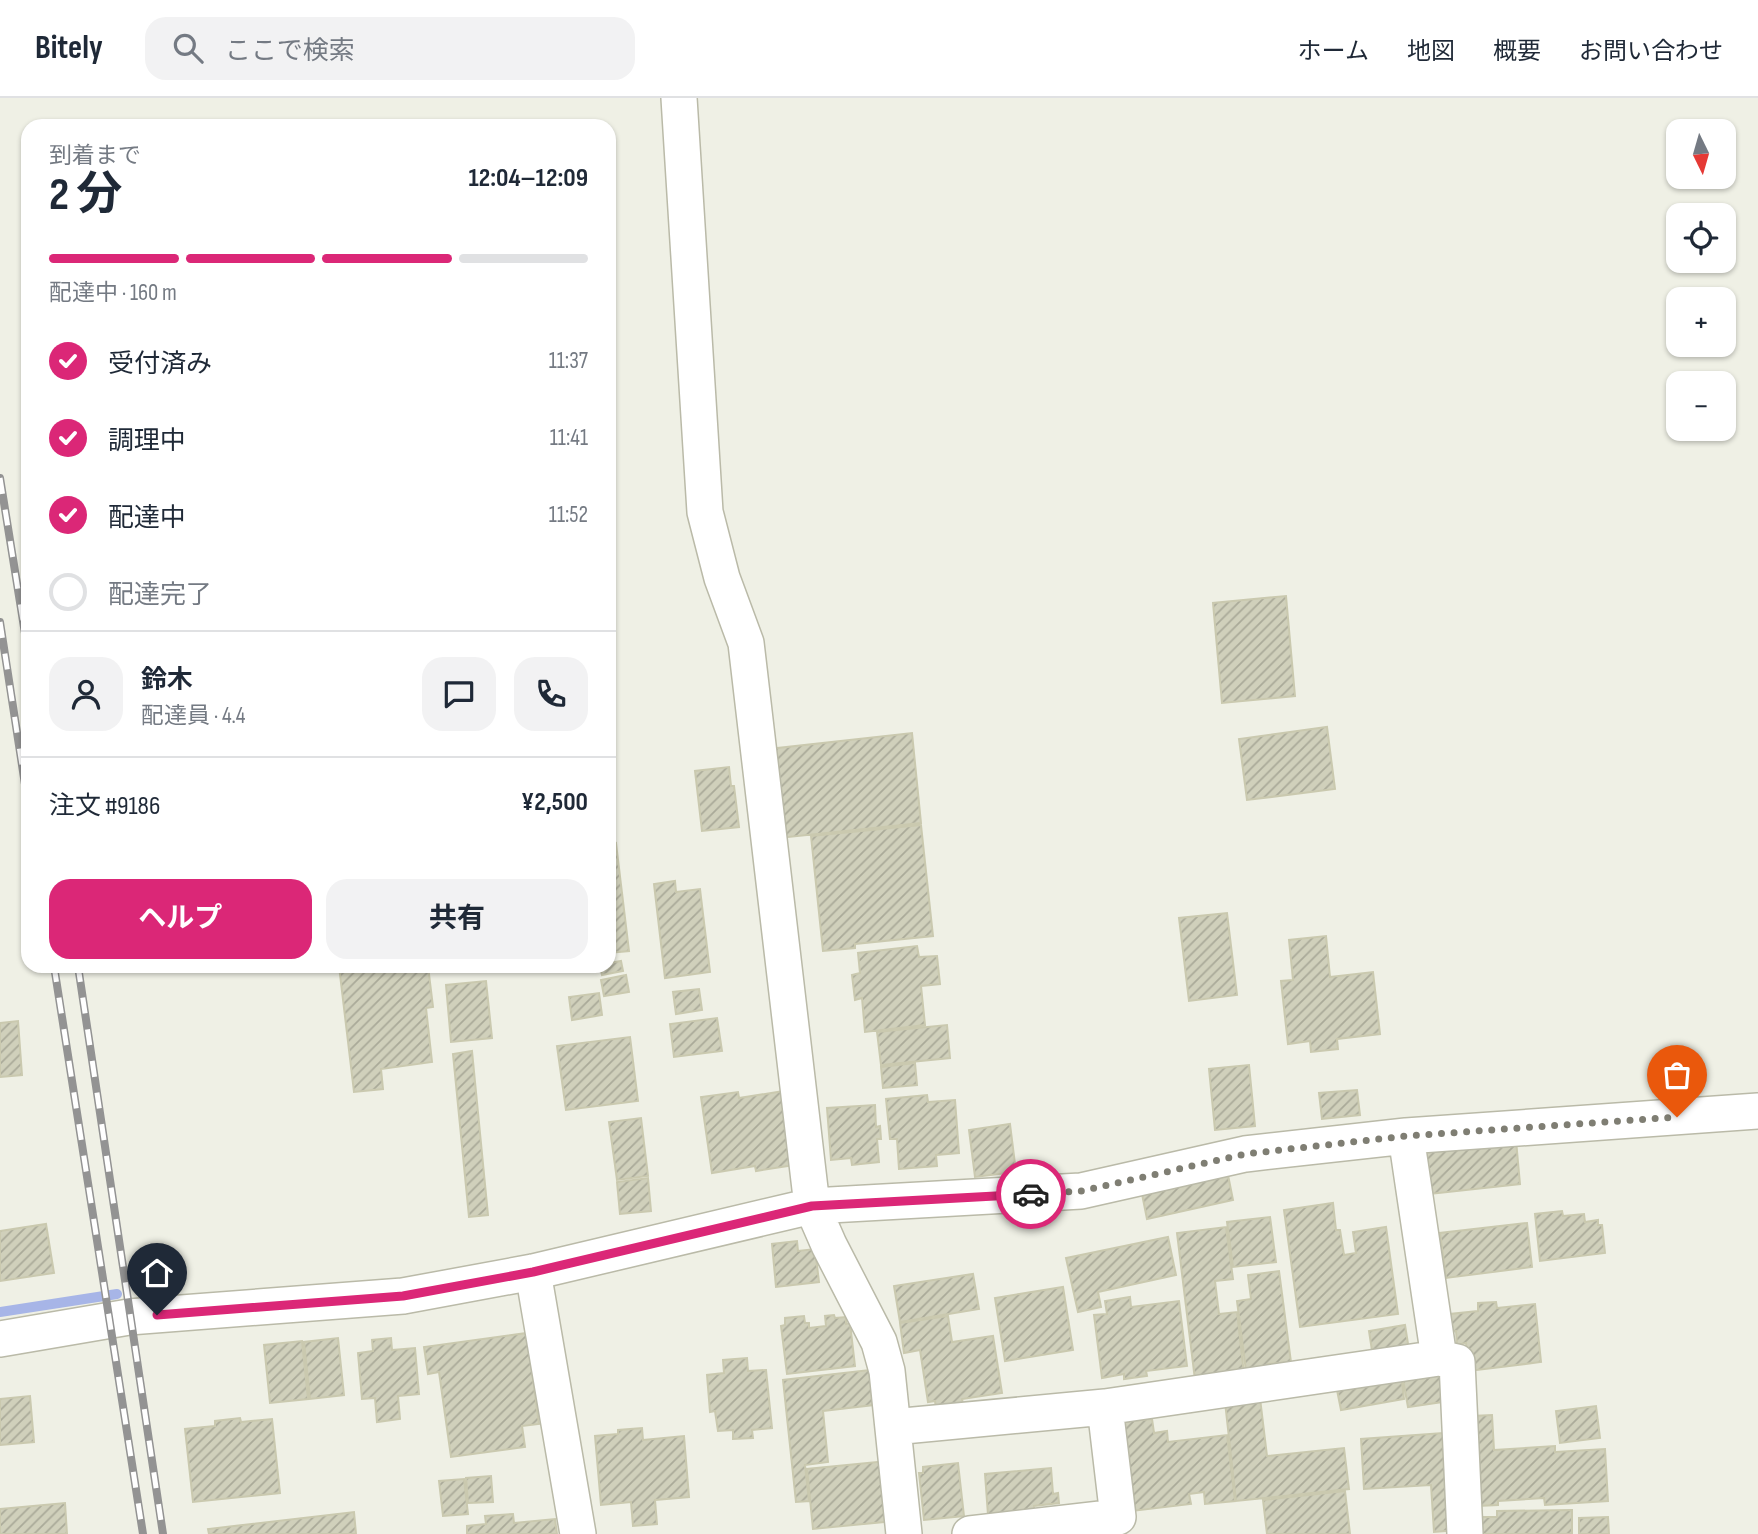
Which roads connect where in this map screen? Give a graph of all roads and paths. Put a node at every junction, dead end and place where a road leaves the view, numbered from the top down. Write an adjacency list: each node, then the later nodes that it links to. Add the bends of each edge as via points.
1 (679, 98): 4 (street, via 705,512 746,643)
2 (1758, 1111): 3 (street)
3 (1406, 1136): 4 (street, via 1245,1154 1082,1191); 7 (street)
4 (812, 1206): 5 (street); 9 (street, via 879,1342)
5 (533, 1272): 6 (street, via 403,1296 130,1317); 11 (street)
6 (0, 1339)
7 (1439, 1358): 8 (street); 14 (street, via 1457,1362)
8 (1105, 1408): 9 (street); 10 (street)
9 (893, 1427): 12 (street)
10 (1119, 1526): 13 (street)
11 (578, 1534)
12 (904, 1534)
13 (970, 1534)
14 (1465, 1534)

